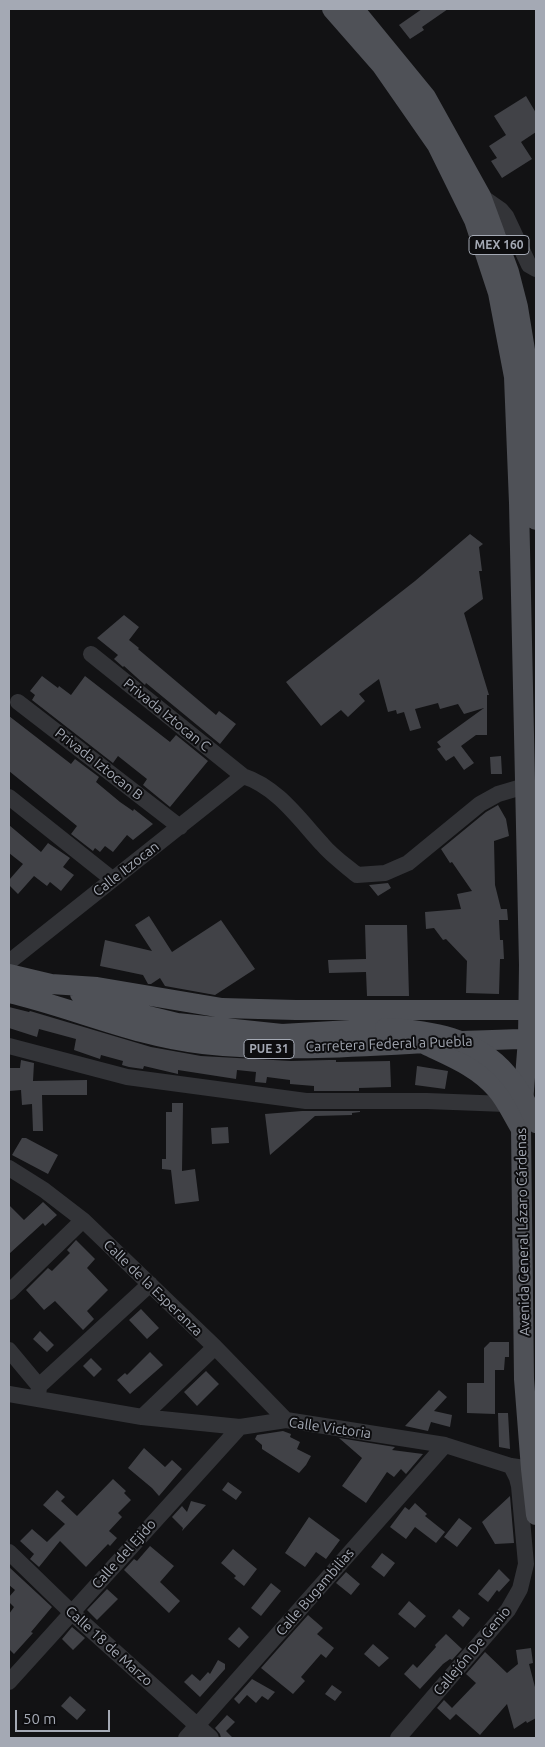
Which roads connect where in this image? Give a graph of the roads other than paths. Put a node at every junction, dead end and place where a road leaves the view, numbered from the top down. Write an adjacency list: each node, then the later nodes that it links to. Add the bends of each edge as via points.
1 (332, 9): 3 (main road, MEX 160)
2 (354, 9): 3 (main road, MEX 160)
3 (418, 101): 4 (main road, MEX 160); 6 (main road, MEX 160, via 474,220 498,293 514,377)
4 (481, 196): 5 (street, via 506,216 529,265); 6 (main road, MEX 160, via 510,272 533,398)
5 (536, 269)
6 (527, 502): 7 (main road, MEX 160); 11 (main road, MEX 160)
7 (536, 520)
8 (91, 654): 10 (street, Privada Iztocan C)
9 (18, 702): 13 (street, Privada Iztocan B)
10 (243, 776): 11 (street, Privada Iztocan C, via 255,780 286,804 324,846 357,875 386,872 408,863 480,804 498,794); 13 (street, Calle Itzocan)
11 (525, 786): 16 (main road, MEX 160)
12 (9, 797): 14 (street)
13 (180, 827): 14 (street, Calle Itzocan)
14 (112, 879): 15 (street, Calle Itzocan)
15 (9, 962)
16 (533, 965): 22 (main road, MEX 160)
17 (9, 974): 18 (main road)
18 (51, 984): 20 (main road, via 97,987 222,1008); 28 (main road, bridge, via 132,1012 176,1023 282,1034 417,1029 452,1037 487,1055 507,1074 523,1097)
19 (9, 993): 25 (main road, Carretera Federal a Puebla / PUE 31, via 143,1032 201,1044 268,1049)
20 (419, 1010): 21 (main road); 25 (main road, via 413,1018 411,1033)
21 (444, 1010): 22 (main road); 24 (main road, via 452,1024)
22 (532, 1010): 23 (main road, MEX 160)
23 (532, 1039): 24 (main road, Carretera Federal a Puebla / PUE 31); 28 (main road, Avenida General Lázaro Cárdenas / MEX 160)
24 (443, 1042): 25 (main road, Carretera Federal a Puebla / PUE 31)
25 (423, 1044): 27 (main road, via 460,1060 476,1071 497,1090)
26 (9, 1046): 27 (street, via 127,1077 306,1100)
27 (506, 1104): 28 (main road)
28 (529, 1132): 42 (main road, Avenida General Lázaro Cárdenas / MEX 160, via 524,1379)
29 (9, 1168): 30 (street, Calle de la Esperanza)
30 (83, 1220): 31 (street, Calle de la Esperanza); 32 (street)
31 (150, 1284): 33 (street, Calle de la Esperanza); 35 (street)
32 (9, 1292)
33 (214, 1347): 37 (street); 38 (street, Calle de la Esperanza)
34 (9, 1350): 35 (street)
35 (38, 1393): 36 (street, Calle Victoria); 37 (street, Calle Victoria)
36 (9, 1394)
37 (142, 1417): 39 (street, Calle Victoria)
38 (286, 1420): 39 (street, Calle Victoria); 40 (street, Calle Victoria)
39 (240, 1427): 45 (street, Calle del Ejido)
40 (445, 1445): 41 (street, Calle Victoria); 47 (street, Calle Bugambilias)
41 (511, 1466): 42 (street, Calle Victoria); 50 (street, Callejón De Genio, via 519,1486 526,1564 520,1589 508,1610)
42 (531, 1469): 43 (main road, Avenida General Lázaro Cárdenas / MEX 160)
43 (536, 1515)
44 (9, 1552): 45 (street, Calle 18 de Marzo)
45 (71, 1612): 46 (street, Calle del Ejido); 47 (street, Calle 18 de Marzo)
46 (9, 1682)
47 (197, 1726): 48 (street, Calle Bugambilias); 49 (street, Calle 18 de Marzo)
48 (186, 1738)
49 (211, 1738)
50 (398, 1738)

